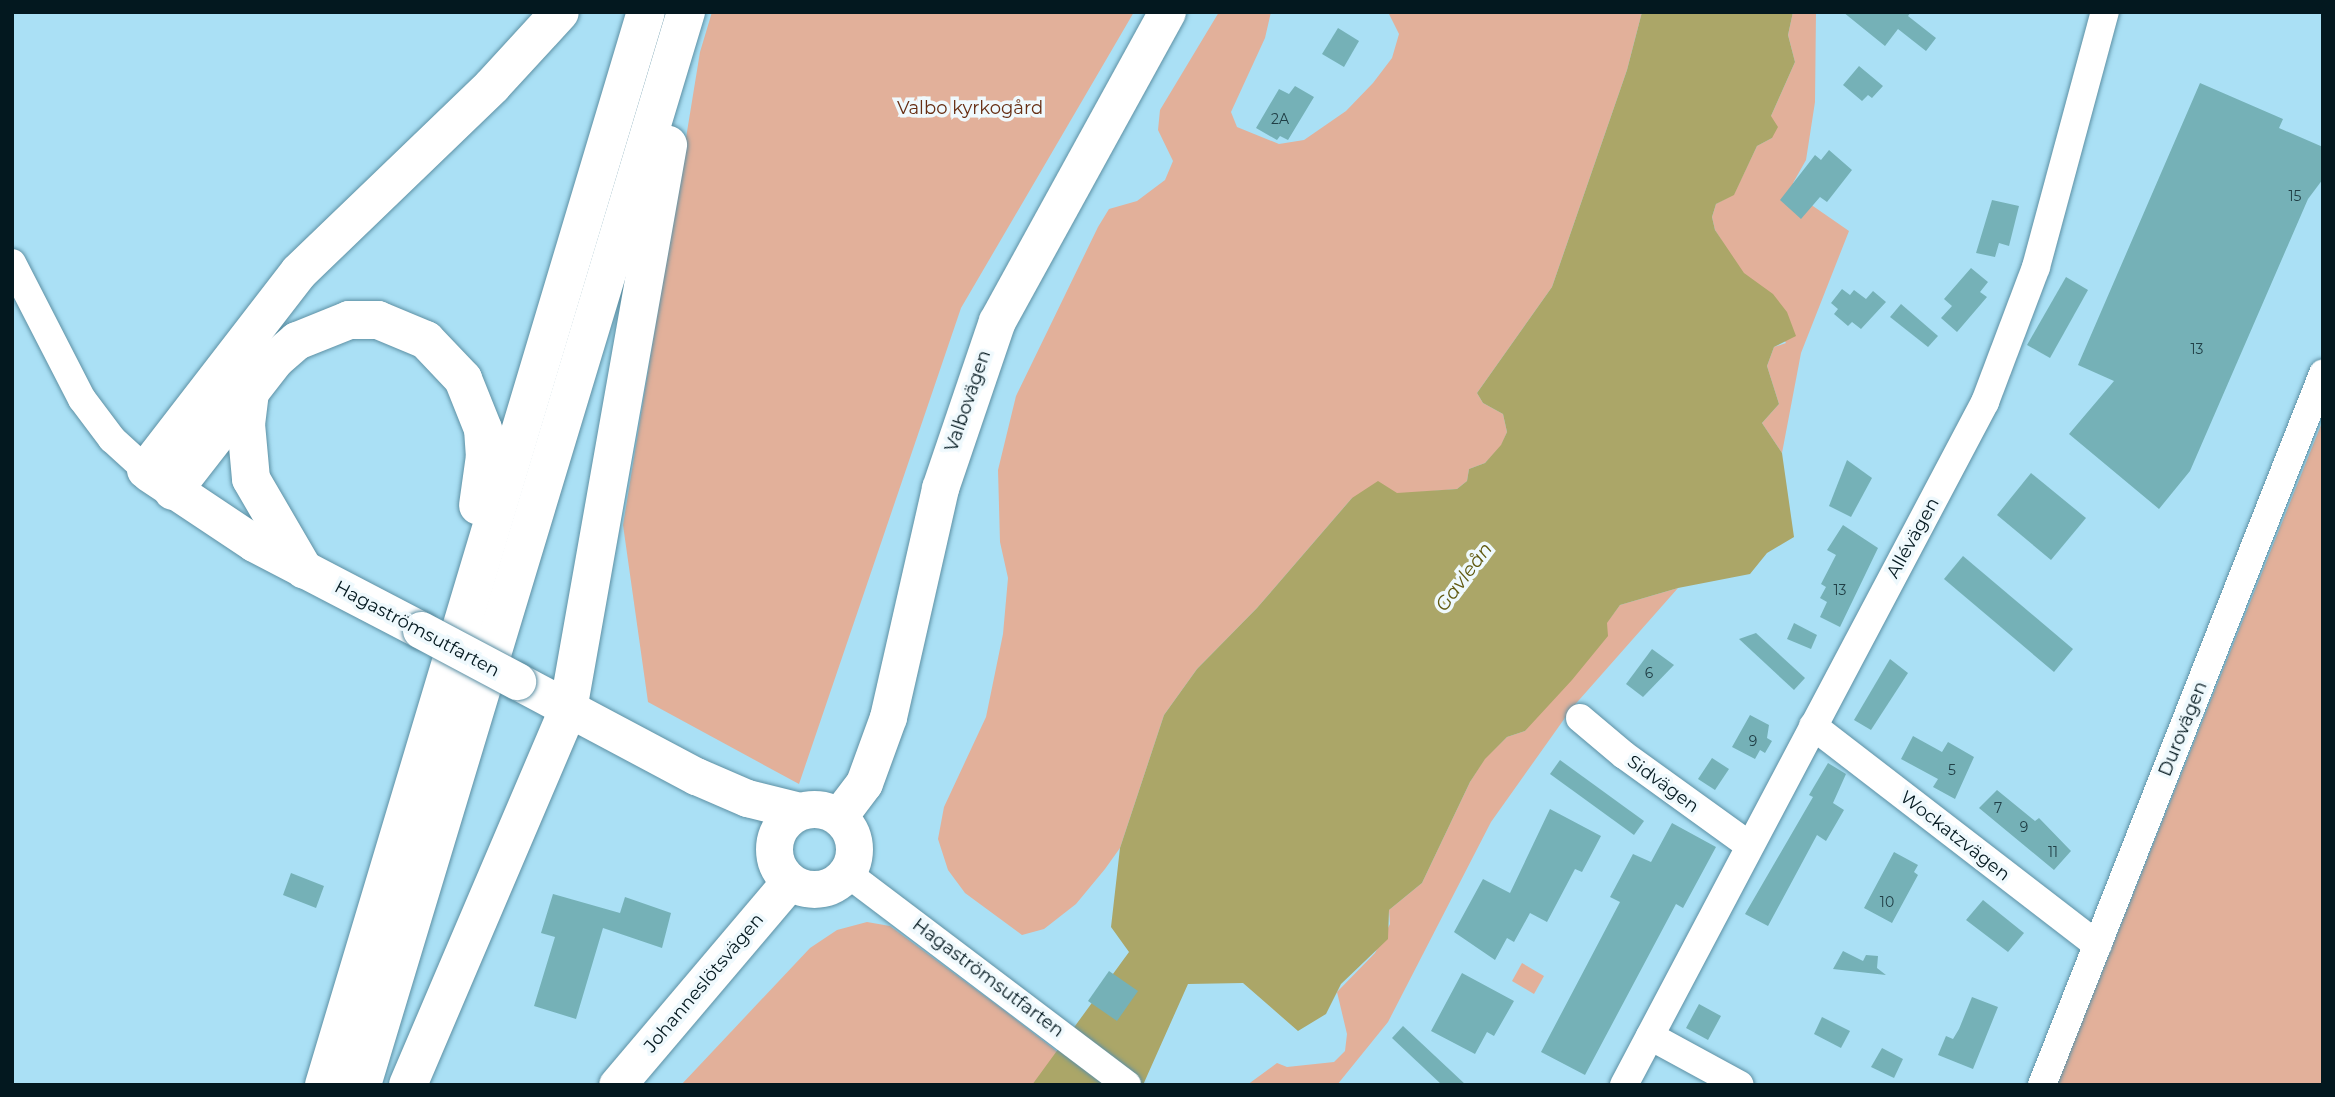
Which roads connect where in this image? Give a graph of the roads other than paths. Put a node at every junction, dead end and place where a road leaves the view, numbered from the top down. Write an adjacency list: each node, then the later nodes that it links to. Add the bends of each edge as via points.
1 (560, 12): 10 (highway, via 492,86 299,272)
2 (646, 12): 12 (highway)
3 (686, 12): 25 (highway)
4 (691, 12): 13 (highway)
5 (1167, 12): 18 (main road, Valbovägen, via 997,321 940,488 888,717 864,783)
6 (2105, 12): 15 (street, Allévägen, via 2036,267 1999,369 1955,463)
7 (12, 263): 10 (street, via 82,399 112,439)
8 (2323, 374): 22 (street, Durovägen)
9 (250, 392): 10 (highway); 11 (highway, via 246,424 251,479); 12 (highway, via 297,341 349,320 378,320 426,340 463,379 476,403 485,456)
10 (159, 480): 11 (main road, Hagaströmsutfarten)
11 (304, 570): 13 (main road, Hagaströmsutfarten, bridge)
12 (436, 707): 24 (highway)
13 (568, 710): 16 (main road, Hagaströmsutfarten); 26 (highway)
14 (1580, 718): 19 (street, Sidvägen)
15 (1813, 726): 19 (street, Allévägen); 22 (street, Wockatzvägen)
16 (696, 776): 17 (main road, Hagaströmsutfarten, via 747,798); 20 (main road, Hagaströmsutfarten, via 732,806)
17 (799, 811): 18 (main road, Hagaströmsutfarten, via 814,808); 20 (main road, via 780,827)
18 (839, 816): 21 (main road, via 853,836 855,849)
19 (1749, 845): 23 (street, Allévägen)
20 (782, 866): 21 (main road, via 814,889 838,882); 27 (main road, Johanneslötsvägen)
21 (847, 873): 28 (street, Hagaströmsutfarten)
22 (2097, 945): 31 (street, Durovägen)
23 (1650, 1036): 29 (street, Allévägen); 30 (street)
24 (324, 1085)
25 (362, 1085)
26 (408, 1085)
27 (617, 1085)
28 (1127, 1085)
29 (1624, 1085)
30 (1740, 1085)
31 (2042, 1085)

